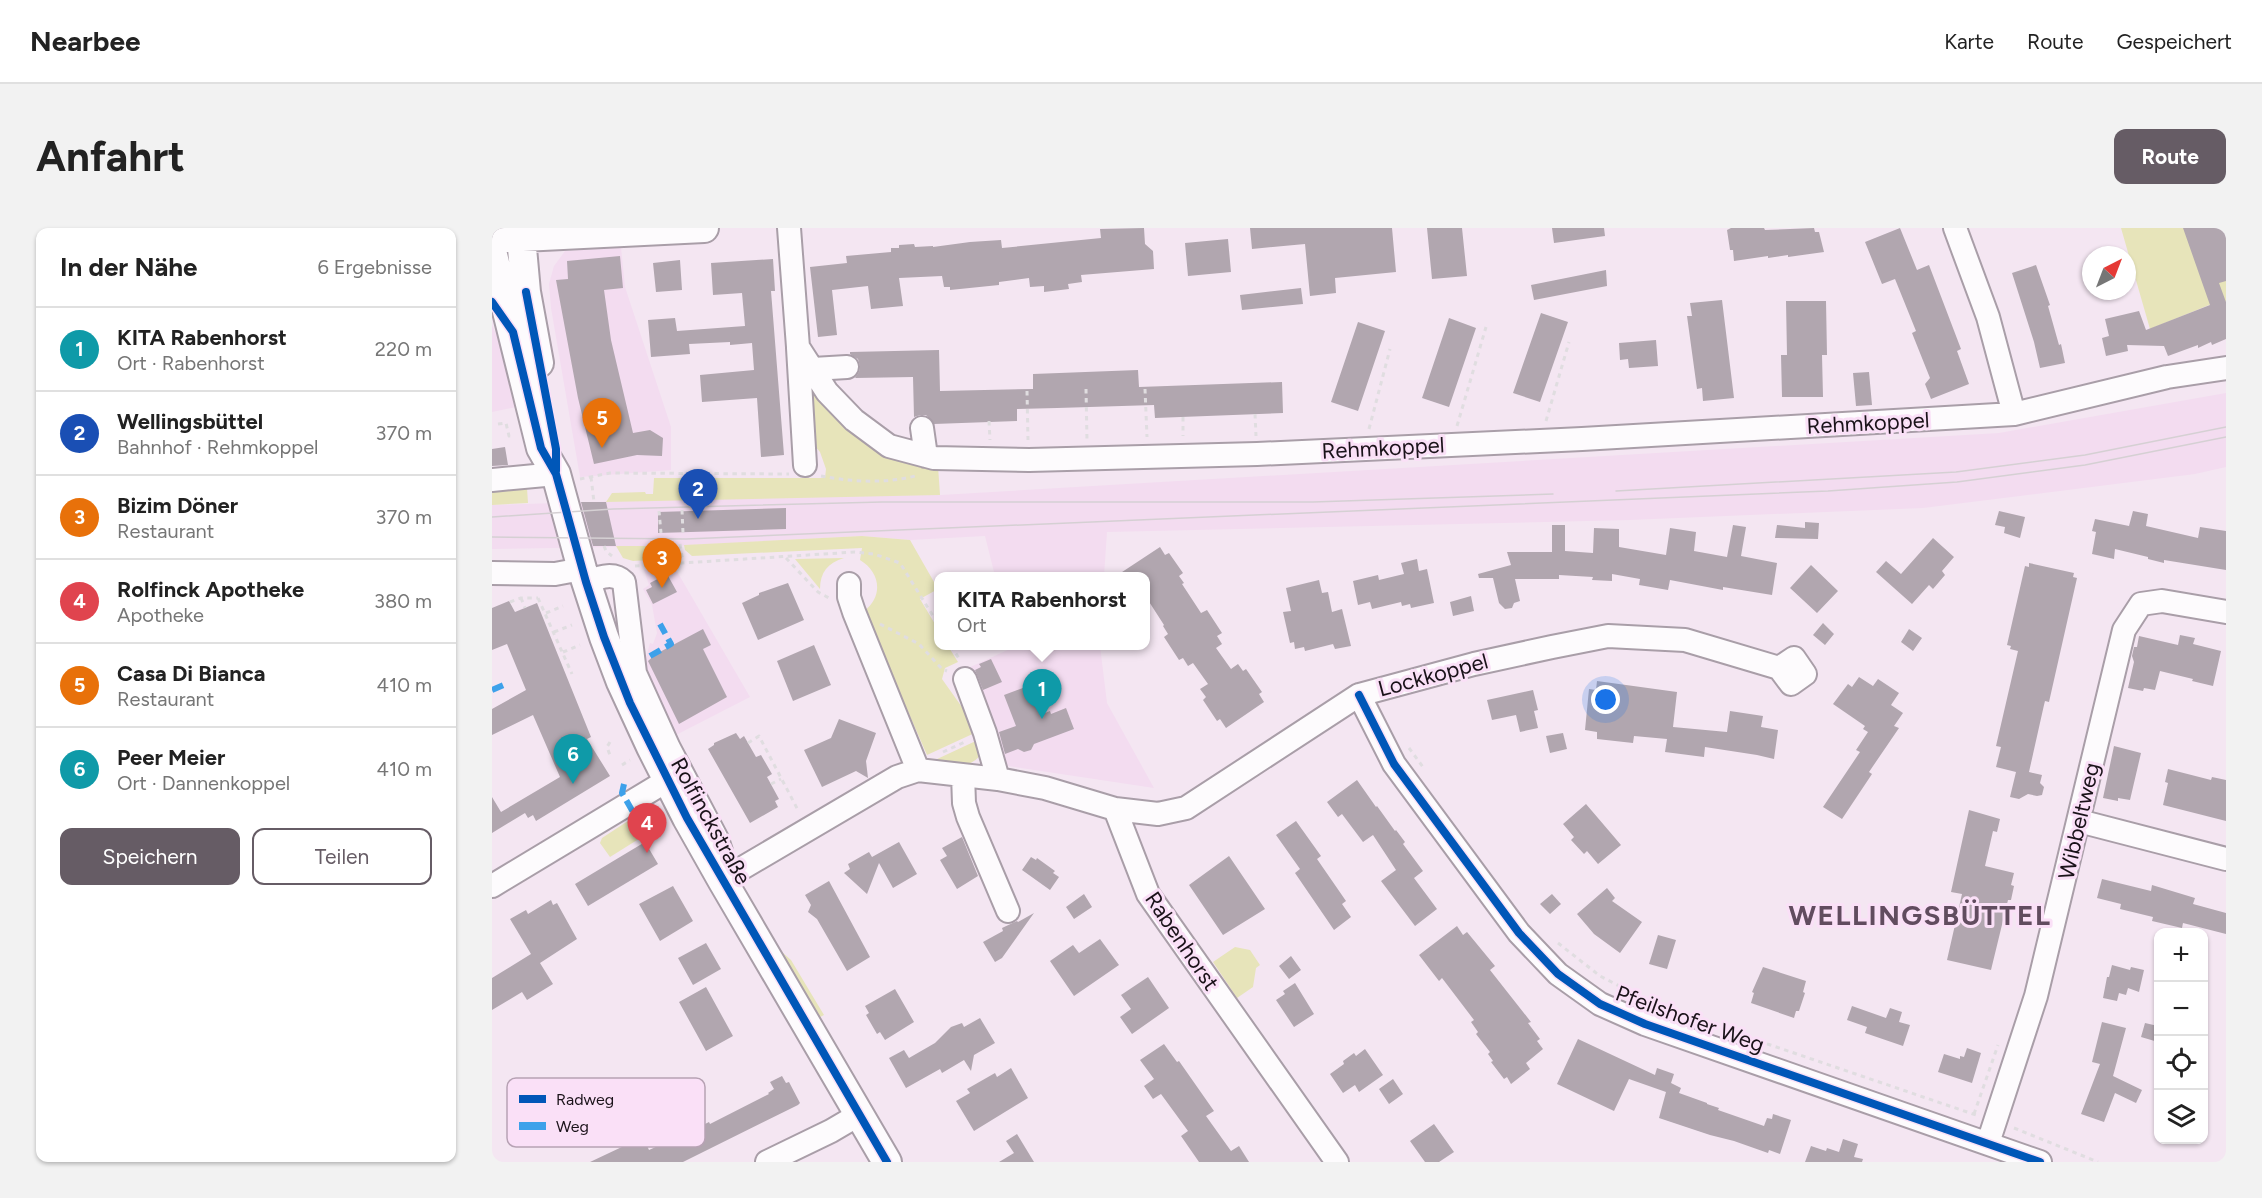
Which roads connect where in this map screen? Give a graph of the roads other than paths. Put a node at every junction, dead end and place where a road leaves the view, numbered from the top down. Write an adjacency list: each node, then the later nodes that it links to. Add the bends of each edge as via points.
1 (704, 228): 4 (main road)
2 (789, 228): 7 (street, Rehmkoppel)
3 (1955, 228): 11 (street, via 1988,317)
4 (521, 237): 5 (main road); 15 (main road, Rolfinckstraße, via 532,328 556,449)
5 (492, 239)
6 (492, 251): 15 (main road, Rolfinckstraße, via 541,448)
7 (798, 347): 10 (street, Rehmkoppel); 14 (street, Rehmkoppel)
8 (847, 367): 10 (street)
9 (2226, 368): 11 (street, Rehmkoppel, via 2167,377)
10 (813, 369): 13 (street, Rehmkoppel, via 827,392 854,420 889,446)
11 (2014, 414): 13 (street, Rehmkoppel, via 1363,449 1029,460)
12 (922, 428): 13 (street)
13 (934, 457)
14 (804, 471)
15 (557, 478): 16 (street); 18 (main road, Rolfinckstraße)
16 (492, 480)
17 (492, 573): 18 (street)
18 (584, 575): 21 (street, via 616,576 624,582); 25 (main road, Rolfinckstraße)
19 (849, 584): 26 (street, via 854,612)
20 (2226, 612): 31 (street, Wibbeltweg, via 2162,601 2141,604 2124,630)
21 (633, 662): 25 (street); 33 (street, via 634,673 669,748 717,839)
22 (1779, 668): 24 (street, Lockkoppel, via 1685,640 1608,636 1474,664)
23 (965, 679): 28 (street)
24 (1359, 695): 30 (street, Lockkoppel, via 1186,808 1158,814); 37 (street, Pfeilshofer Weg, via 1394,764 1519,933 1558,974 1600,1004 1645,1024)
25 (630, 703): 29 (main road, Rolfinckstraße)
26 (917, 767): 27 (street); 33 (street)
27 (963, 775): 28 (street); 35 (street, via 968,816)
28 (998, 779): 30 (street)
29 (668, 780): 33 (main road, Rolfinckstraße); 34 (street)
30 (1115, 809): 40 (street, Rabenhorst, via 1148,894)
31 (2079, 821): 32 (street); 37 (street, Wibbeltweg, via 2036,996)
32 (2226, 859)
33 (722, 880): 36 (main road, Rolfinckstraße)
34 (492, 886)
35 (1008, 911)
36 (860, 1114): 38 (street); 39 (main road, Rolfinckstraße)
37 (1988, 1143): 41 (street, Pfeilshofer Weg)
38 (767, 1162)
39 (887, 1162)
40 (1337, 1162)
41 (2040, 1162)

